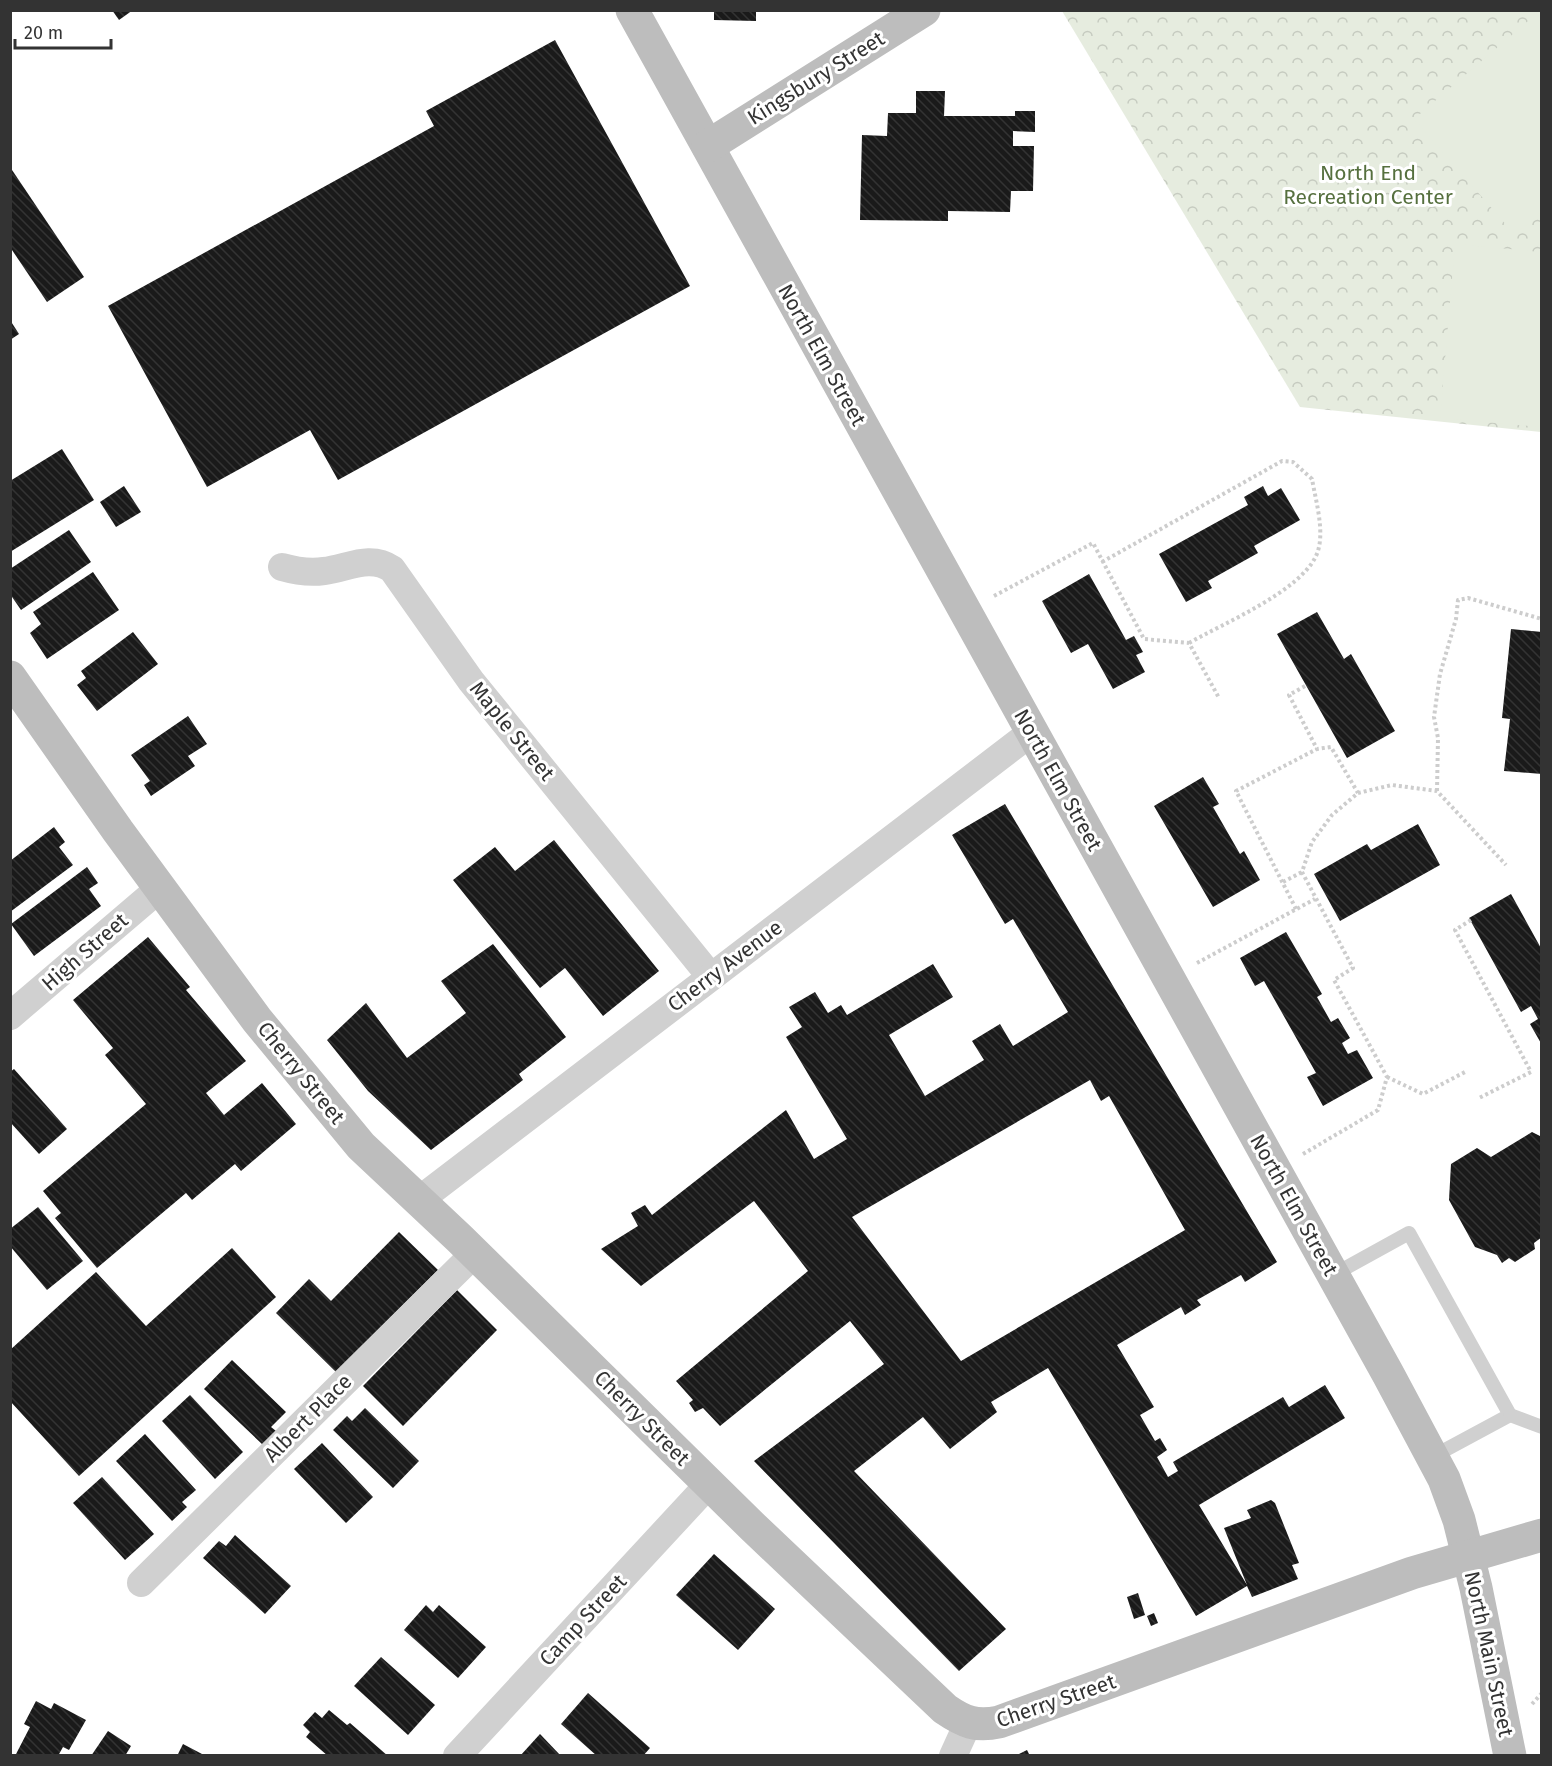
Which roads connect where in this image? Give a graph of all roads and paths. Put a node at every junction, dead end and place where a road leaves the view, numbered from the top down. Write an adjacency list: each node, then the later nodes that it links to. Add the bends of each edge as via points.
1 (632, 10): 3 (main road, North Elm Street)
2 (924, 10): 3 (main road, Kingsbury Street)
3 (708, 146): 6 (main road, North Elm Street)
4 (1102, 562): 6 (path, via 1093,543); 8 (path, via 1144,639); 8 (path, via 1282,461 1293,462 1312,479 1320,534 1316,556 1296,584)
5 (282, 567): 23 (street, Maple Street, via 321,572 372,561 392,569 471,681)
6 (965, 612): 12 (main road, North Elm Street)
7 (1542, 619): 14 (path, via 1468,597 1458,600 1434,717 1438,738)
8 (1188, 643): 11 (path)
9 (10, 677): 19 (main road, Cherry Street)
10 (1305, 686): 13 (path, via 1289,695)
11 (1219, 698)
12 (1032, 732): 23 (street, Cherry Avenue); 24 (main road, North Elm Street)
13 (1317, 749): 15 (path, via 1330,747); 18 (path, via 1236,791)
14 (1437, 791): 15 (path, via 1392,785); 16 (path)
15 (1358, 794): 17 (path, via 1332,815 1312,842)
16 (1506, 865)
17 (1302, 872): 18 (path); 20 (path)
18 (1283, 882): 21 (path)
19 (160, 888): 25 (street, High Street); 30 (main road, Cherry Street, via 313,1090 361,1146)
20 (1315, 899): 21 (path); 27 (path, via 1353,968 1334,980)
21 (1296, 909): 24 (path)
22 (1471, 921): 28 (path, via 1455,930 1532,1071)
23 (711, 977): 30 (street, Cherry Avenue)
24 (1168, 978): 29 (main road, North Elm Street)
25 (10, 1016)
26 (1466, 1072): 27 (path, via 1423,1094)
27 (1387, 1077): 29 (path, via 1378,1110)
28 (1479, 1098)
29 (1275, 1170): 32 (main road, North Elm Street)
30 (418, 1201): 31 (main road, Cherry Street)
31 (475, 1253): 36 (main road, Cherry Street); 39 (street, Albert Place)
32 (1333, 1275): 33 (lane, via 1409,1233); 35 (main road, North Elm Street)
33 (1510, 1415): 34 (lane); 35 (lane)
34 (1542, 1427)
35 (1432, 1457): 38 (main road, North Elm Street, via 1452,1499)
36 (709, 1484): 40 (main road, Cherry Street, via 945,1709); 41 (street, Camp Street)
37 (1542, 1534): 38 (main road, North Main Street)
38 (1469, 1557): 40 (main road, Cherry Street, via 1412,1573 999,1722 978,1726); 43 (main road, North Main Street)
39 (141, 1583)
40 (969, 1723): 42 (street)
41 (457, 1755)
42 (953, 1755)
43 (1510, 1755)

